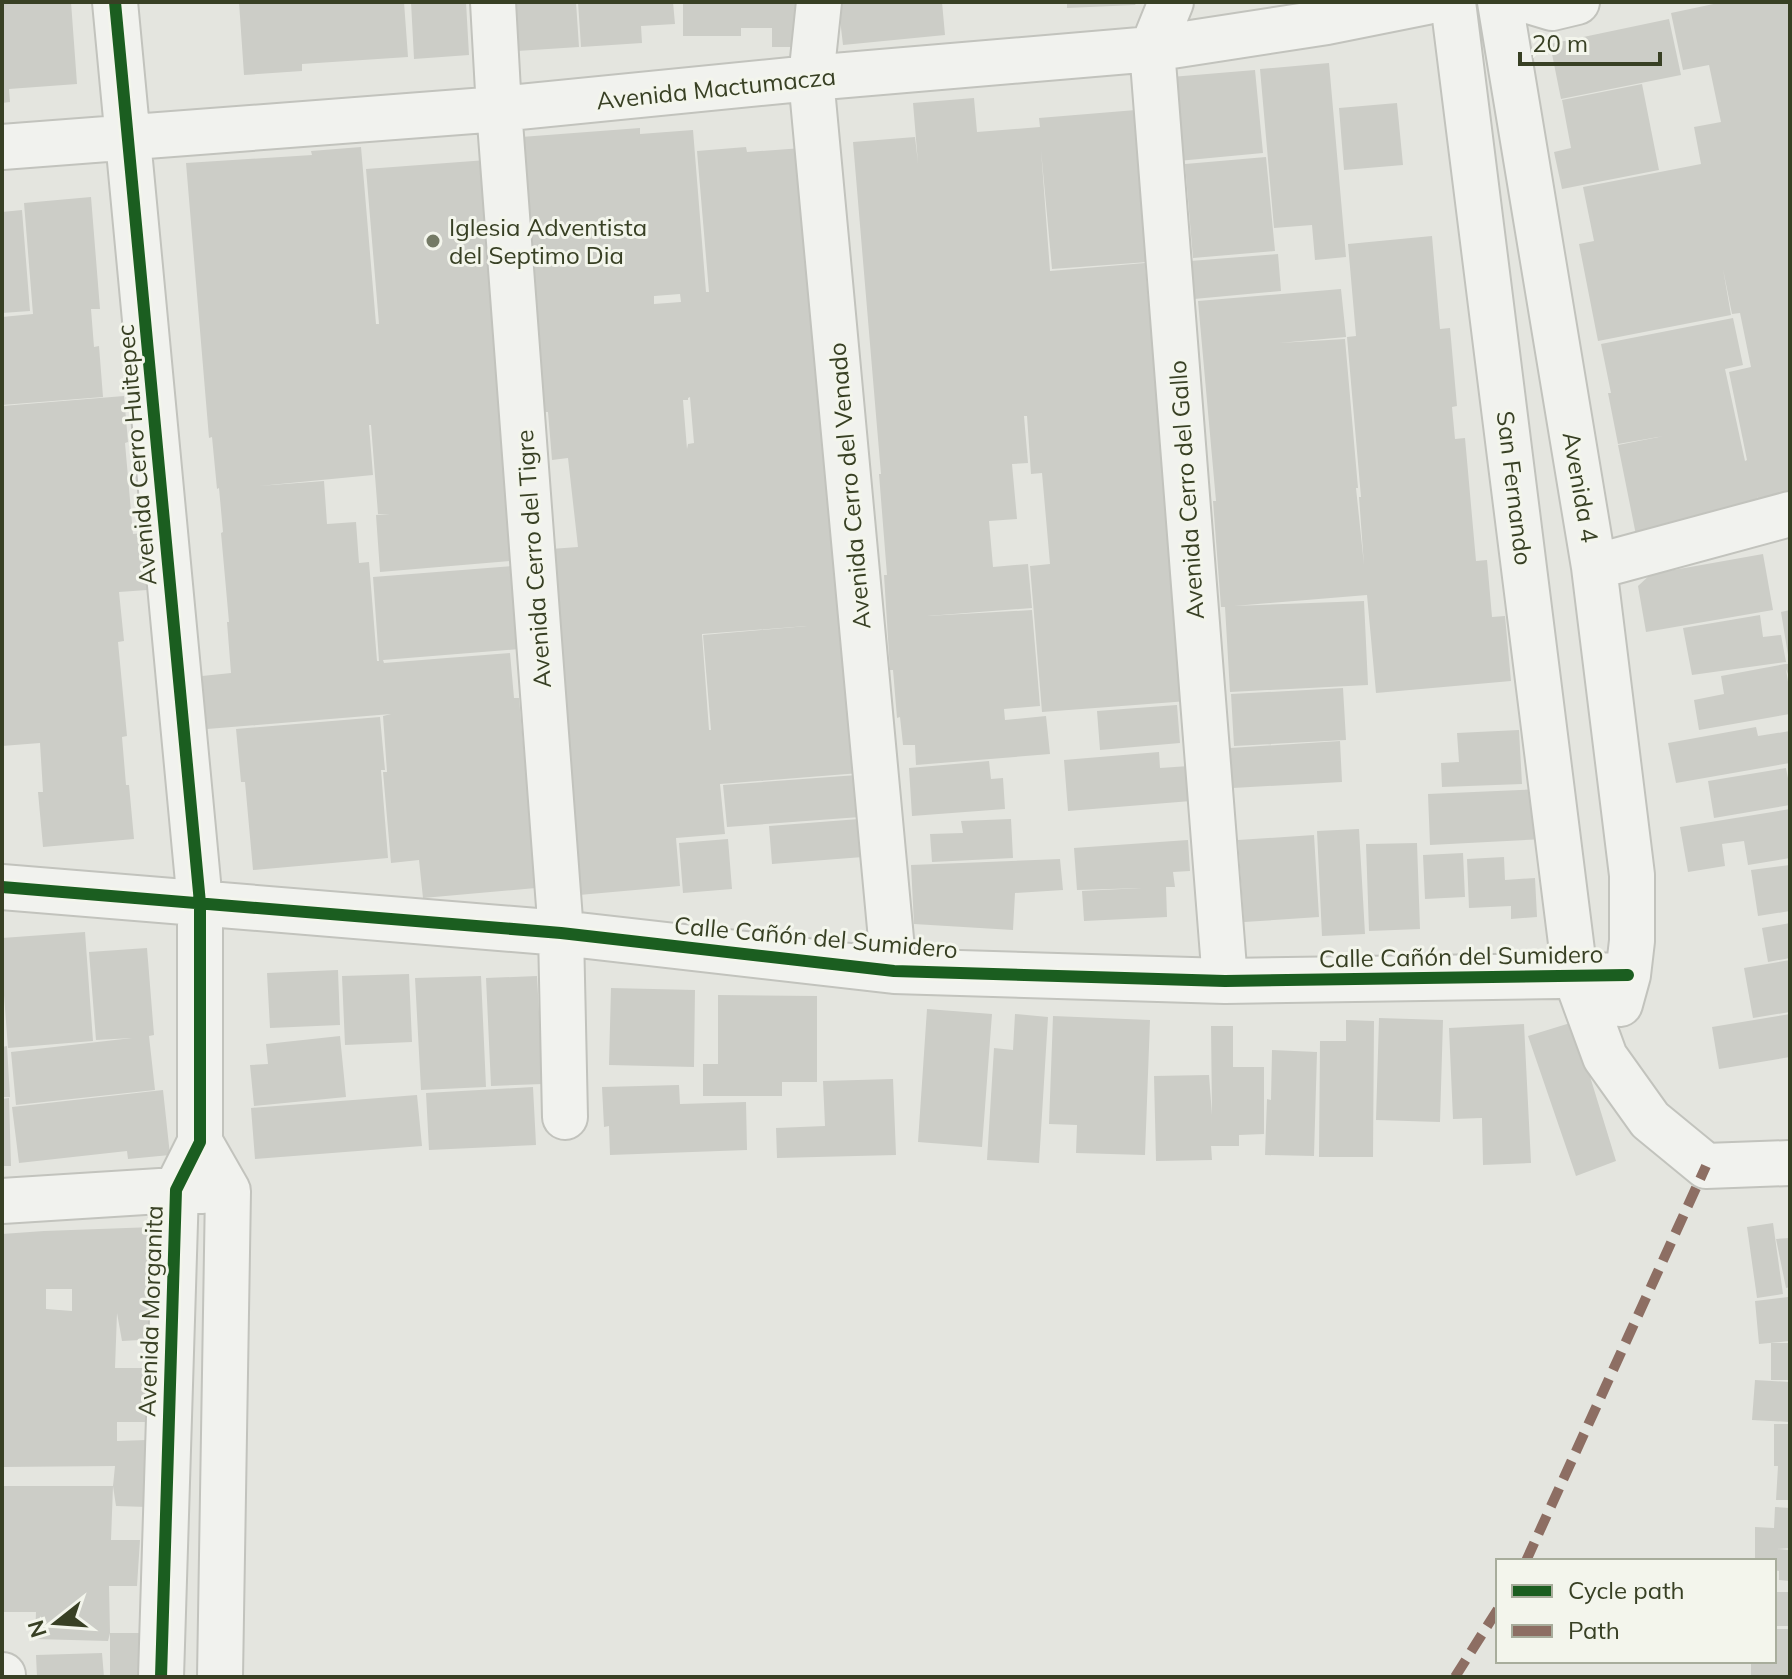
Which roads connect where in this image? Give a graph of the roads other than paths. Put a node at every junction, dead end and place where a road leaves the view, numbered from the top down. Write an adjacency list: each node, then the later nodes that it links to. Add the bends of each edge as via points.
1 (115, 2): 13 (street, Avenida Cerro Huitepec)
2 (493, 2): 12 (street, Avenida Cerro del Tigre)
3 (819, 2): 11 (street, Avenida Cerro del Venado)
4 (1171, 2): 10 (street, Avenida Cerro del Gallo)
5 (1427, 2): 10 (street, Avenida Mactumacza)
6 (1453, 2): 21 (street, San Fernando)
7 (1500, 2): 16 (street, Avenida 4)
8 (1532, 2): 9 (street, via 1552,8)
9 (1577, 2)
10 (1152, 49): 11 (street, Avenida Mactumacza); 23 (street, Avenida Cerro del Gallo)
11 (811, 78): 12 (street, Avenida Mactumacza); 20 (street, Avenida Cerro del Venado)
12 (499, 109): 13 (street, Avenida Mactumacza); 19 (street, Avenida Cerro del Tigre)
13 (128, 137): 14 (street, Avenida Mactumacza); 18 (street, Avenida Cerro Huitepec)
14 (2, 147)
15 (1790, 514): 16 (street)
16 (1594, 567): 22 (street, Avenida 4, via 1632,875)
17 (2, 887): 18 (street, Calle Cañón del Sumidero)
18 (200, 903): 19 (street, Calle Cañón del Sumidero); 26 (street, Avenida Morganita)
19 (561, 933): 20 (street, Calle Cañón del Sumidero); 25 (street, Avenida Cerro del Tigre)
20 (894, 971): 23 (street, Calle Cañón del Sumidero)
21 (1575, 975): 22 (street, Calle Cañón del Sumidero); 23 (street, Calle Cañón del Sumidero); 24 (street, San Fernando)
22 (1628, 975): 24 (street, Avenida 4)
23 (1225, 981)
24 (1605, 1057): 27 (street, San Fernando, via 1650,1120 1706,1166)
25 (565, 1117)
26 (200, 1142): 28 (street, Avenida Morganita); 29 (street, Avenida Morganita)
27 (1790, 1163)
28 (176, 1190): 29 (street); 30 (street); 31 (street, Avenida Morganita)
29 (228, 1191): 32 (street)
30 (2, 1201)
31 (161, 1677)
32 (220, 1677)

